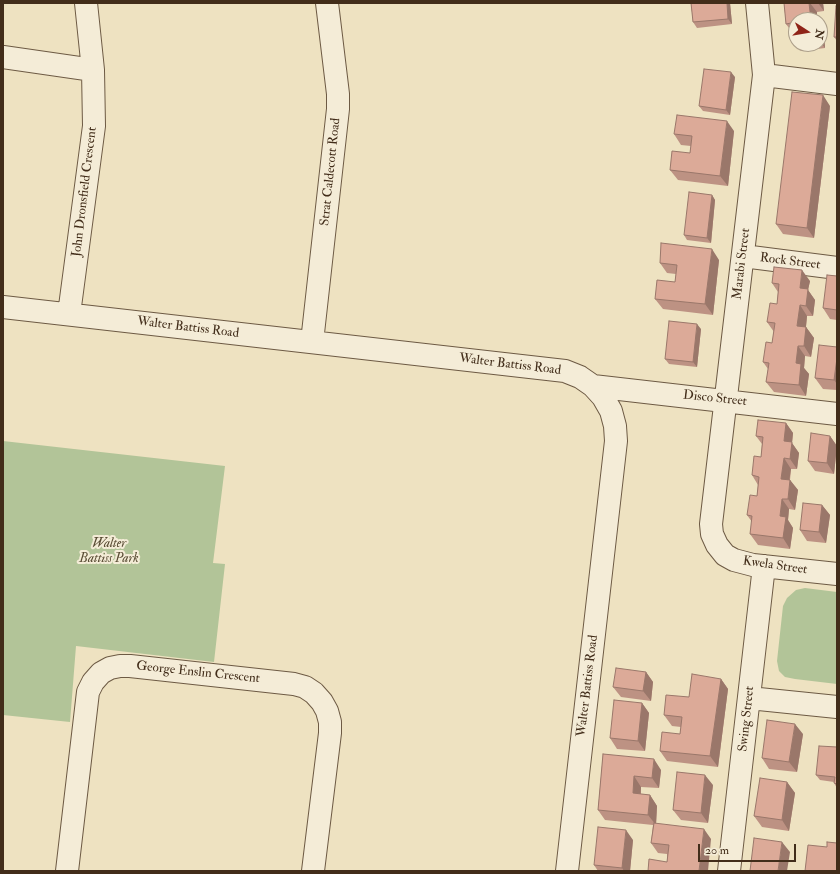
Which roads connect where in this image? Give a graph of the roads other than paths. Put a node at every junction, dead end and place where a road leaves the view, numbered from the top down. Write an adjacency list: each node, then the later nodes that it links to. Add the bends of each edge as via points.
1 (86, 3): 5 (street, John Dronsfield Crescent)
2 (327, 3): 12 (street, Strat Caldecott Road, via 338,109)
3 (757, 3): 6 (street, Marabi Street)
4 (3, 57): 5 (street)
5 (93, 70): 11 (street, John Dronsfield Crescent, via 94,126)
6 (764, 75): 7 (street); 8 (street, Marabi Street)
7 (837, 84)
8 (743, 256): 9 (street, Rock Street); 14 (street, Marabi Street)
9 (837, 268)
10 (3, 307): 11 (street, Walter Battiss Road)
11 (69, 314): 12 (street, Walter Battiss Road)
12 (312, 342): 13 (street, Walter Battiss Road, via 565,371)
13 (593, 386): 14 (street, Disco Street); 23 (street, Walter Battiss Road, via 611,411 616,441)
14 (726, 400): 15 (street, Disco Street); 16 (street, Marabi Street)
15 (837, 414)
16 (711, 524): 17 (street, Kwela Street, via 712,534 725,555 734,560)
17 (764, 566): 18 (street, Kwela Street); 19 (street, Swing Street)
18 (837, 574)
19 (749, 698): 20 (street); 24 (street, Swing Street)
20 (837, 707)
21 (67, 871): 22 (street, George Enslin Crescent, via 88,692 93,682 110,668 130,666 294,684 314,693 327,711 330,733)
22 (313, 871)
23 (567, 871)
24 (730, 871)

